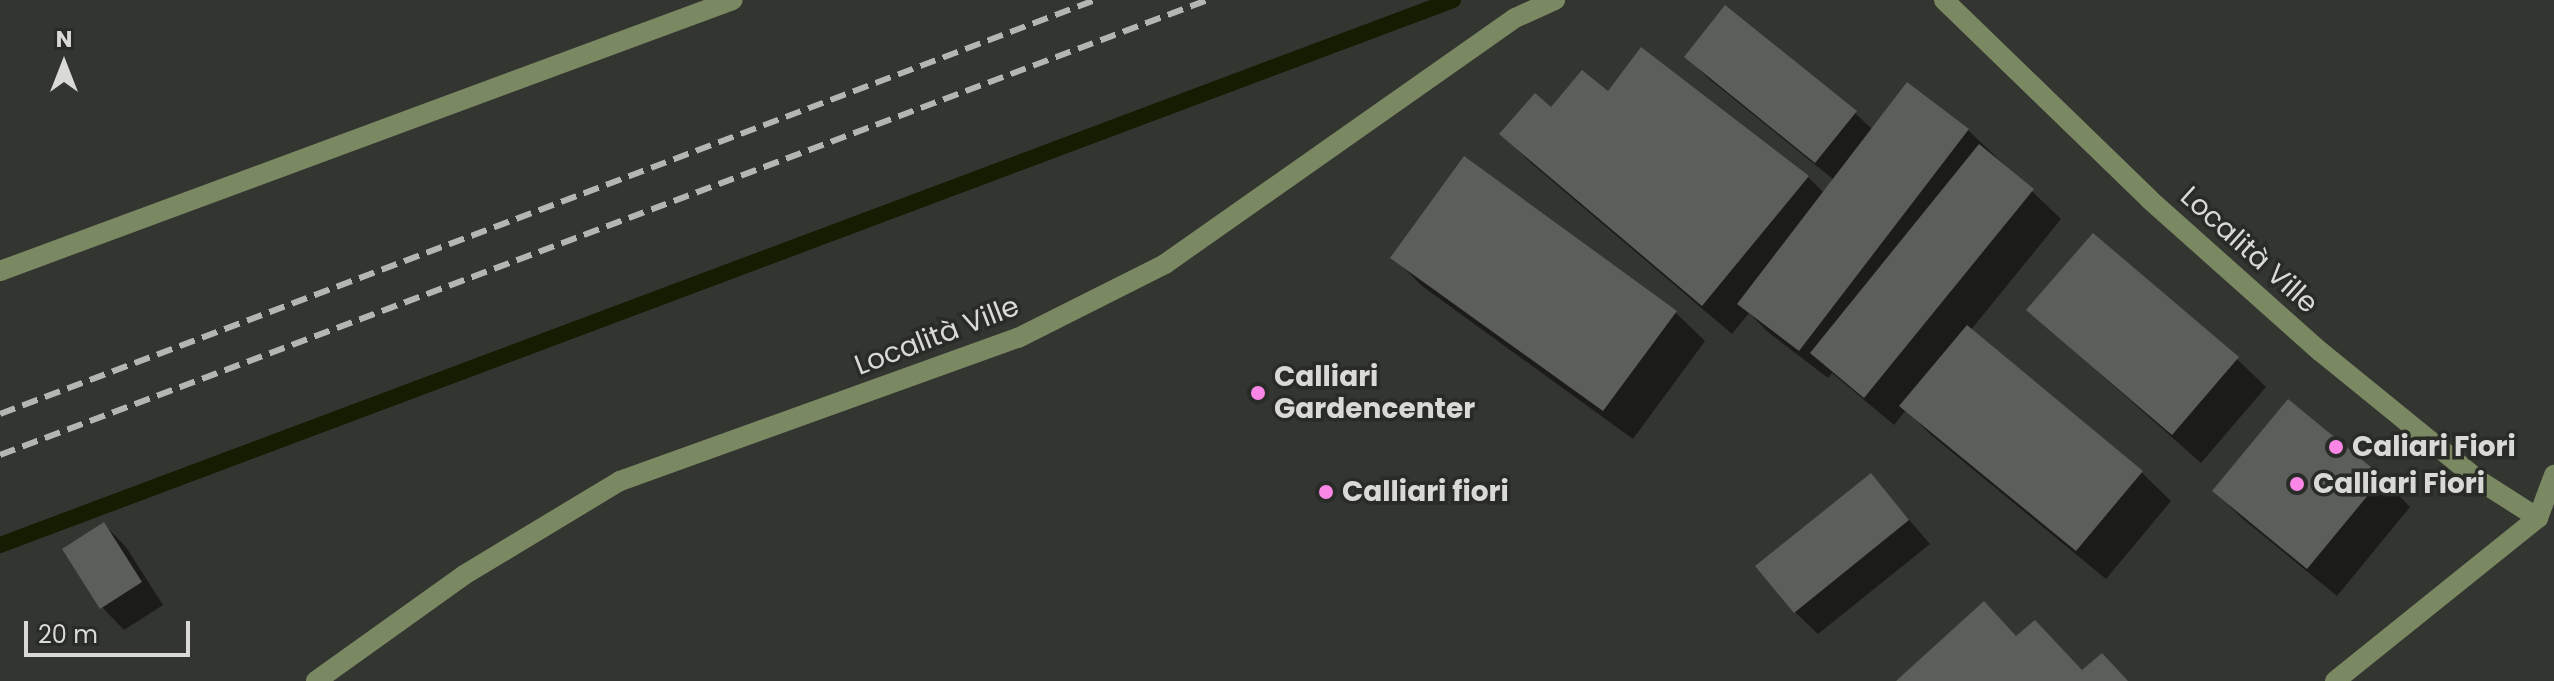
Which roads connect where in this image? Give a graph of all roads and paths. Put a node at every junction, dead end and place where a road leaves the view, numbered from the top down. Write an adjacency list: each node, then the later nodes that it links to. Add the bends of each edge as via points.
1 (733, 0): 4 (street)
2 (1555, 0): 7 (street, Località Ville, via 1515,18 1165,264 1018,338 620,481 464,575)
3 (1944, 0): 6 (street, Località Ville, via 2149,199 2321,352 2480,481)
4 (0, 271)
5 (2554, 475): 6 (street)
6 (2546, 518): 8 (street)
7 (316, 681)
8 (2335, 681)

